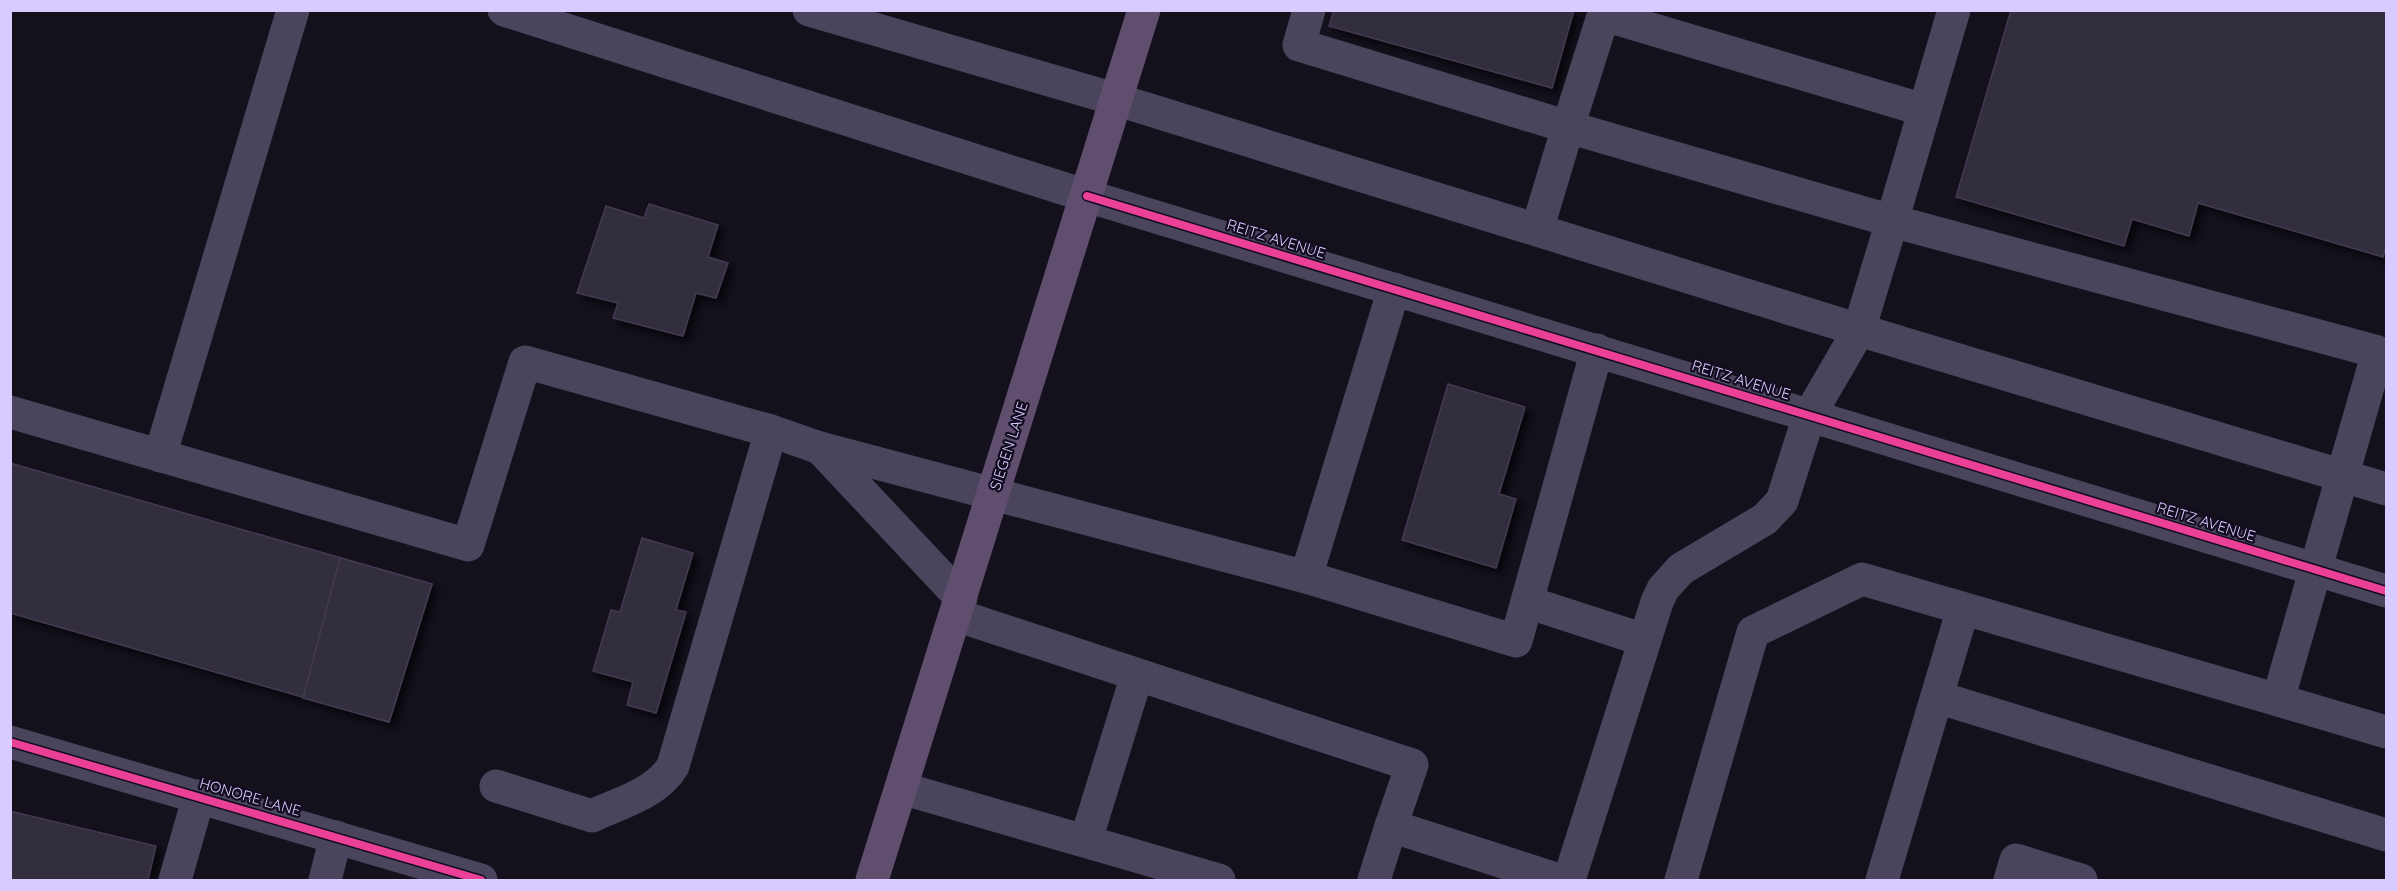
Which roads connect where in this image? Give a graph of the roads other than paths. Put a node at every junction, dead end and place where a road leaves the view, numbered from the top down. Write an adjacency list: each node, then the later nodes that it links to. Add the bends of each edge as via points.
1 (293, 10): 21 (street)
2 (504, 10): 11 (street, REITZ AVENUE)
3 (809, 10): 8 (street)
4 (1144, 10): 8 (main road, SIEGEN LANE)
5 (1309, 10): 10 (street, via 1299,45)
6 (1954, 10): 9 (street)
7 (1604, 13): 9 (street); 10 (street)
8 (1118, 100): 11 (main road, SIEGEN LANE); 13 (street)
9 (1924, 110): 12 (street)
10 (1568, 127): 12 (street); 13 (street)
11 (1087, 196): 14 (street, REITZ AVENUE); 24 (main road, SIEGEN LANE)
12 (1892, 221): 15 (street); 22 (street, via 2379,352)
13 (1537, 230): 15 (street)
14 (1394, 289): 16 (street, REITZ AVENUE); 26 (street)
15 (1859, 330): 18 (street); 22 (street)
16 (1597, 350): 18 (street, REITZ AVENUE); 28 (street)
17 (10, 412): 21 (street)
18 (1809, 416): 25 (street, REITZ AVENUE); 31 (street, via 1782,501 1766,519 1681,569 1663,590)
19 (771, 431): 20 (street); 21 (street, via 525,362 468,545); 37 (street, via 673,766 666,778 592,816)
20 (820, 448): 24 (street); 29 (street)
21 (160, 456)
22 (2342, 476): 23 (street); 25 (street)
23 (2386, 489)
24 (993, 494): 26 (street); 29 (main road, SIEGEN LANE)
25 (2316, 570): 27 (street, REITZ AVENUE); 34 (street)
26 (1306, 577): 28 (street, via 1516,641)
27 (2386, 591)
28 (1527, 602): 31 (street)
29 (958, 606): 32 (street); 38 (main road, SIEGEN LANE)
30 (1963, 609): 33 (street); 34 (street); 52 (street, via 1862,579 1753,632)
31 (1644, 640): 51 (street)
32 (1137, 675): 40 (street, via 1412,765); 43 (street)
33 (1936, 697): 41 (street); 53 (street)
34 (2278, 700): 35 (street)
35 (2386, 732)
36 (10, 742): 39 (street, HONORE LANE)
37 (496, 786)
38 (901, 788): 43 (street); 47 (main road, SIEGEN LANE)
39 (199, 796): 42 (street, HONORE LANE); 44 (street)
40 (1391, 826): 49 (street); 50 (street)
41 (2386, 835)
42 (336, 837): 45 (street); 46 (street, HONORE LANE)
43 (1086, 840): 48 (street)
44 (175, 880)
45 (325, 880)
46 (482, 880)
47 (872, 880)
48 (1219, 880)
49 (1374, 880)
50 (1559, 880)
51 (1569, 880)
52 (1681, 880)
53 (1882, 880)
54 (2010, 880): 55 (street, via 2016,861)
55 (2081, 880)

